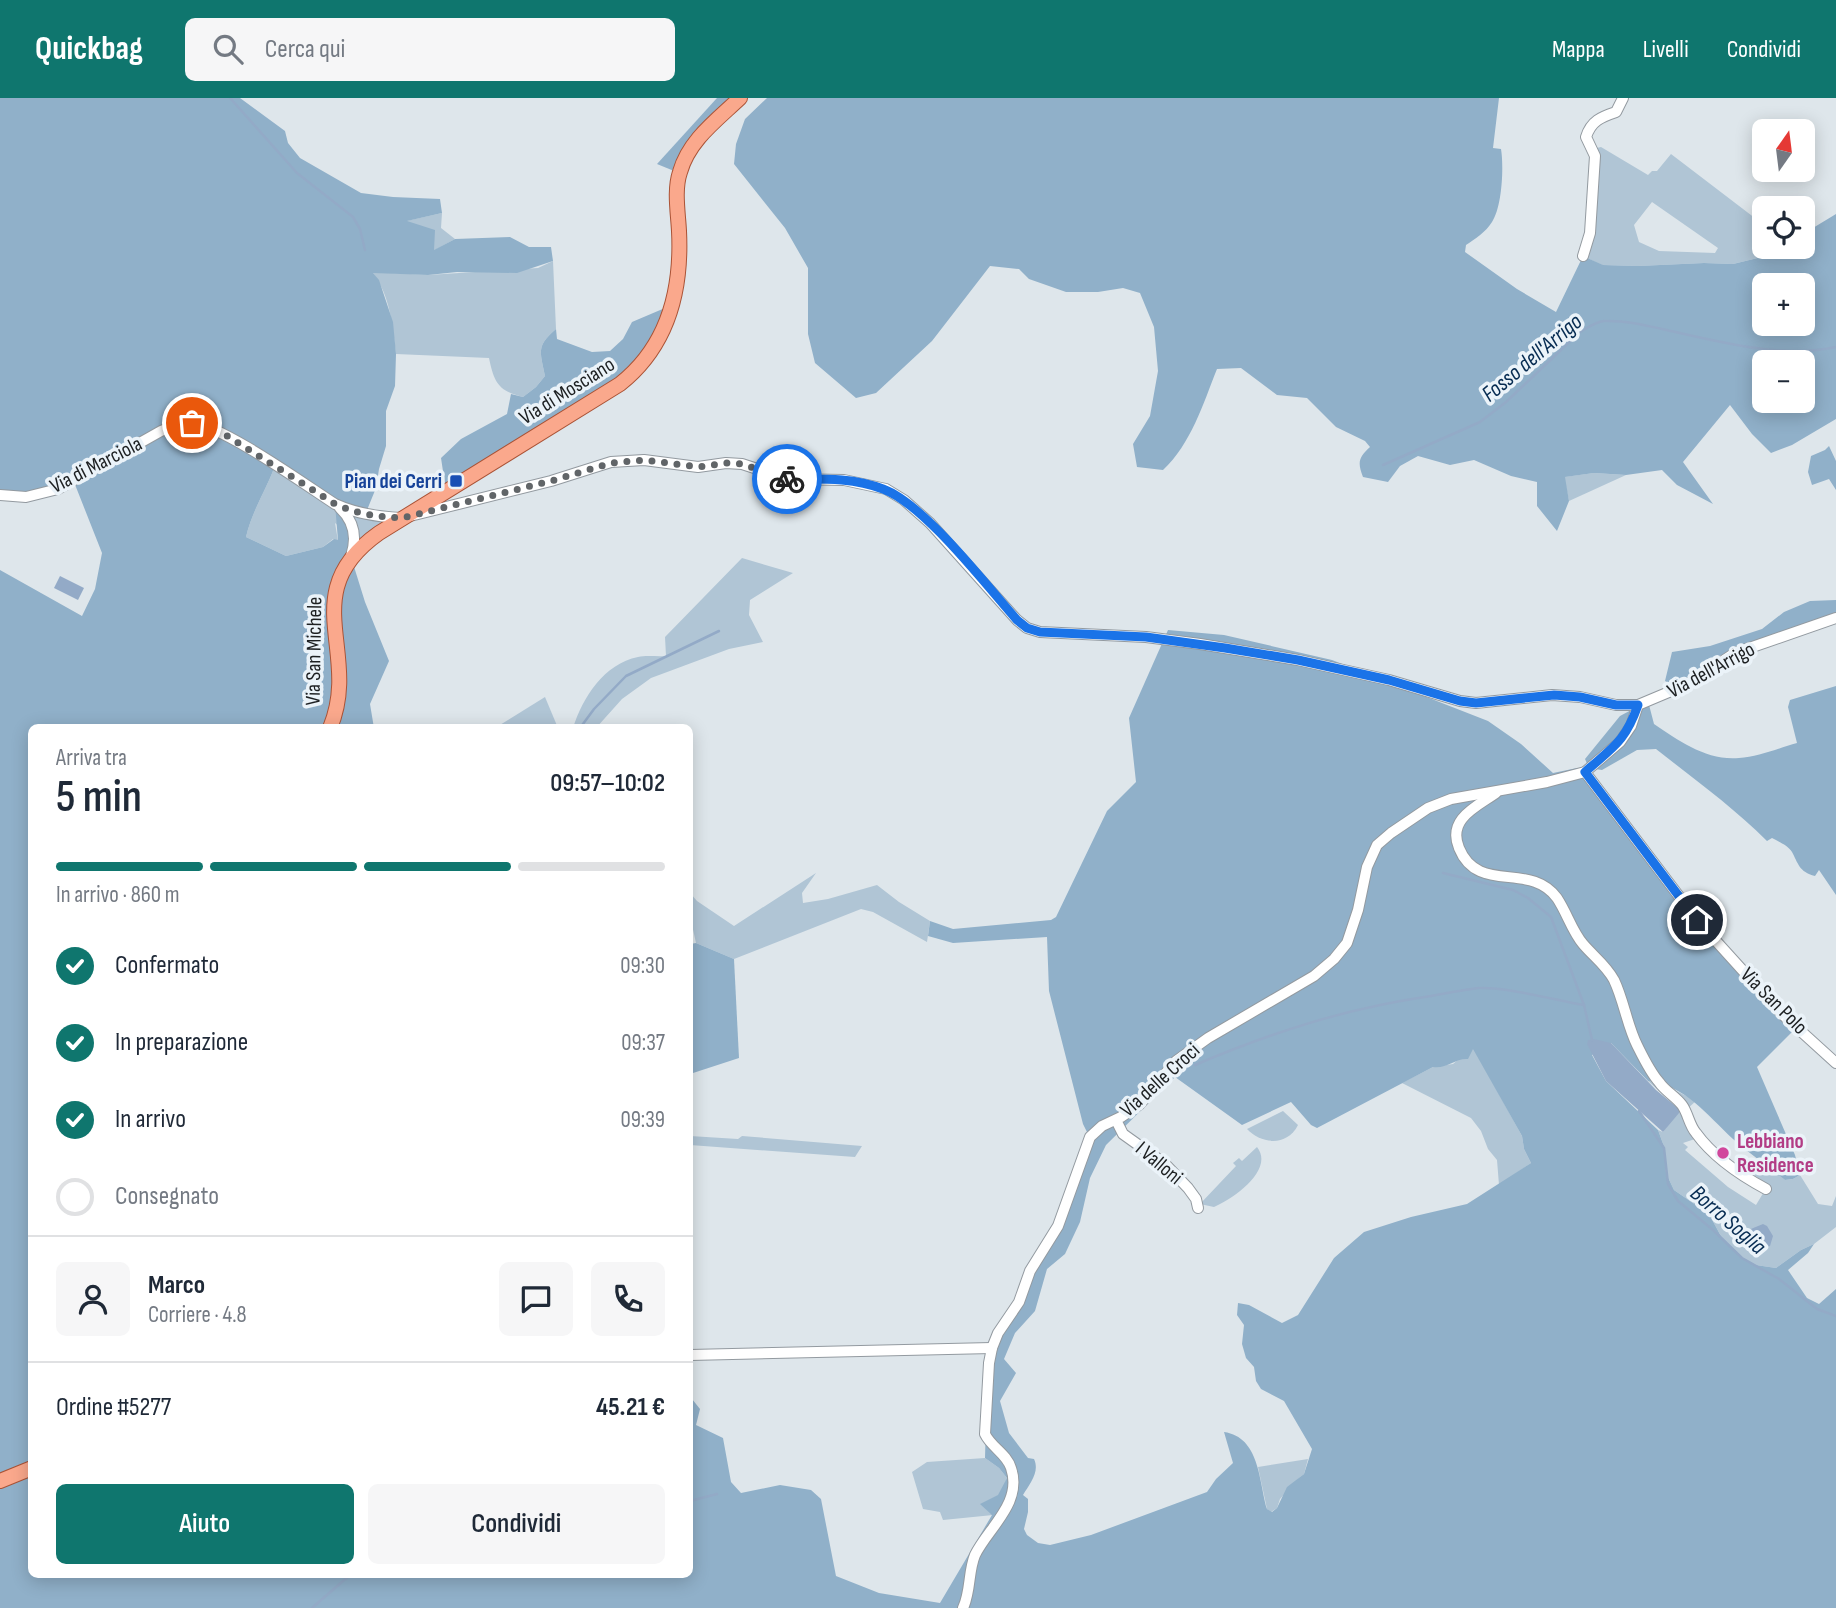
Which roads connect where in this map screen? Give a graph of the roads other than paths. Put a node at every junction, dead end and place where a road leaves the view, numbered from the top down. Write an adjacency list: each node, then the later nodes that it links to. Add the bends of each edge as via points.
1 (740, 98): 6 (main road, Via di Mosciano, via 693,144 679,173 678,281 670,317 641,365 620,384)
2 (1623, 98): 3 (street, via 1616,112 1589,127 1586,137 1595,156 1590,233)
3 (1583, 257)
4 (0, 495): 5 (street, Via di Marciola, via 26,497 58,489 161,431 192,423 221,432)
5 (335, 504): 6 (street, Via di Marciola, via 365,515); 7 (street, Via di Marciola, via 351,523 355,536)
6 (402, 518): 7 (main road, Via San Michele); 9 (street, Via dell'Arrigo, via 611,463 742,464 788,479 844,480 886,489 930,523 1027,628 1040,632 1158,638 1286,658 1476,703 1554,695)
7 (351, 556): 10 (main road, Via San Michele, via 333,604 340,683)
8 (1836, 618): 9 (street, Via dell'Arrigo, via 1735,653 1688,684)
9 (1638, 705): 11 (street, Via delle Croci, via 1620,742)
10 (331, 724)
11 (1585, 772): 12 (street, Via delle Croci); 13 (street, Via San Polo, via 1697,920 1782,1014)
12 (1502, 790): 14 (street, Via delle Croci, via 1428,808 1377,845 1347,943 1334,959 1176,1061 1140,1104); 15 (street, via 1462,816 1456,839 1460,850 1473,869 1534,881 1556,897 1582,944 1605,964 1615,982 1637,1044 1659,1083 1681,1104 1695,1133 1719,1157)
13 (1836, 1063)
14 (1116, 1120): 16 (street, I Valloni, via 1123,1134 1165,1164 1188,1188); 17 (street, Via delle Croci, via 1090,1137 1058,1226)
15 (1766, 1189)
16 (1198, 1208)
17 (992, 1348): 18 (street); 21 (street, Via delle Croci, via 985,1434 1011,1467 1013,1486 1006,1511 975,1556)
18 (693, 1356)
19 (28, 1470): 20 (main road)
20 (0, 1481)
21 (963, 1608)

